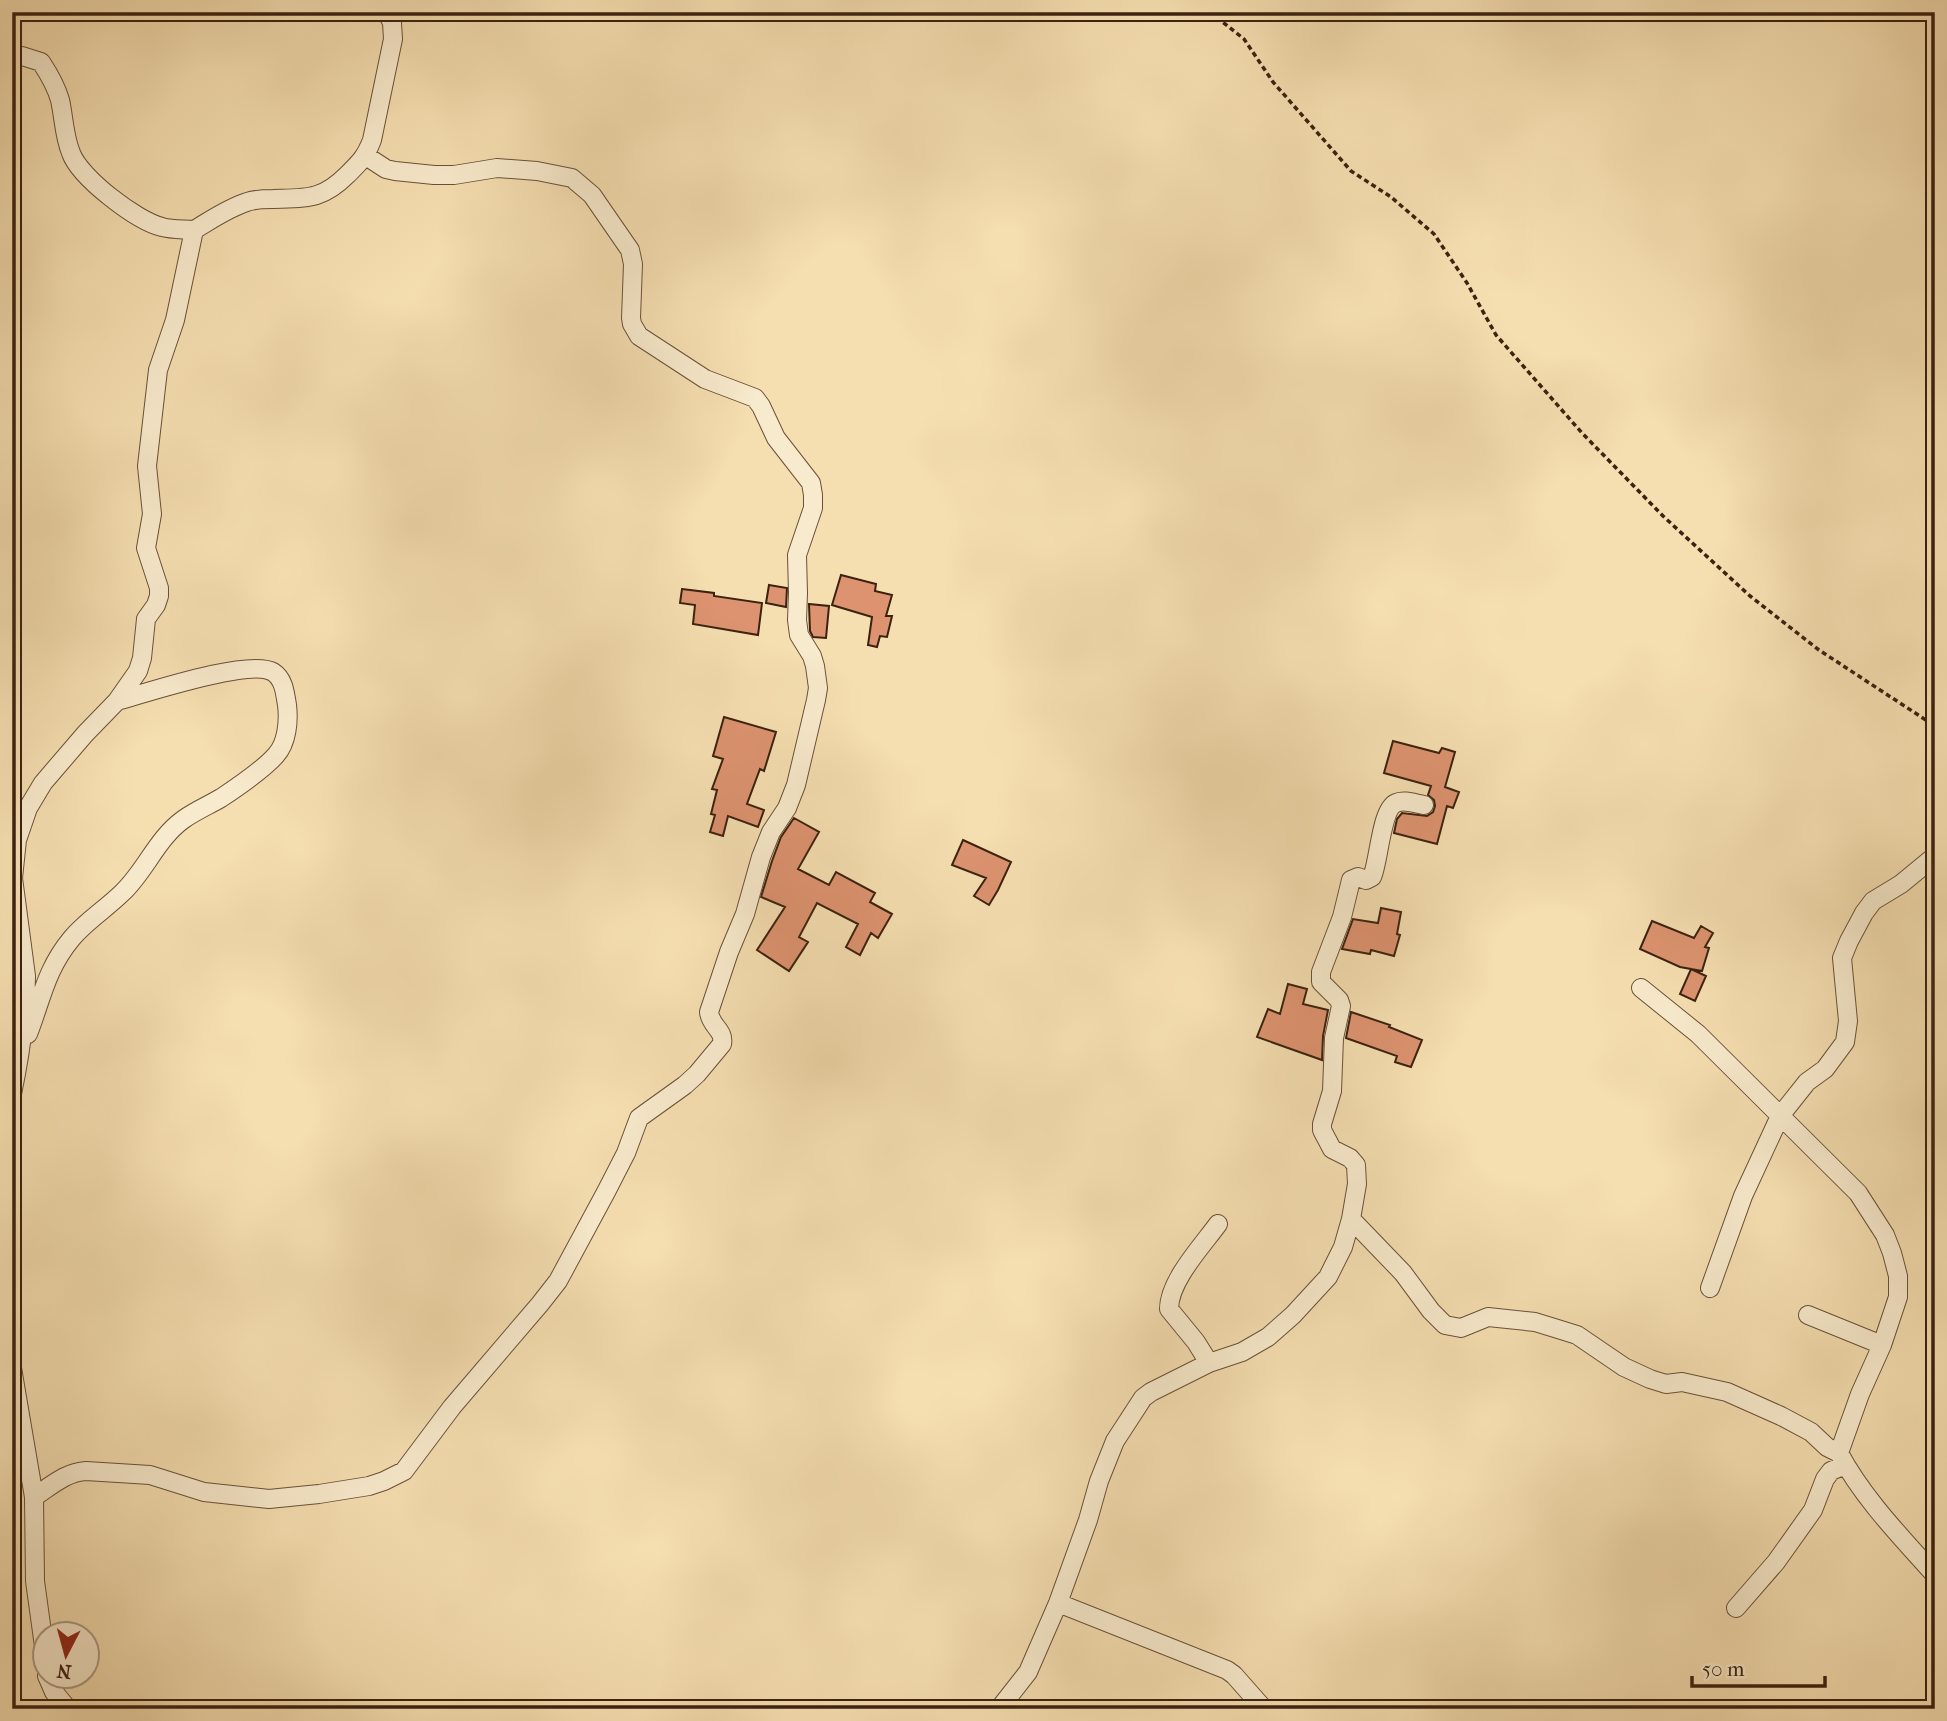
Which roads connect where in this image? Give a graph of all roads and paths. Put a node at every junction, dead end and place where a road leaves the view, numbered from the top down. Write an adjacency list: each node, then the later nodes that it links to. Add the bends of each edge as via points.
1 (387, 12): 4 (street, via 393,39)
2 (1210, 12): 7 (path, via 1244,39 1273,82 1351,171 1434,234 1496,335 1663,516 1750,596 1819,650)
3 (12, 56): 5 (street, via 41,62 55,85 72,158 98,187 148,222)
4 (366, 156): 5 (street, via 323,194 247,201); 22 (street, via 386,169 413,173 454,175 497,168 572,178 592,195 630,250 631,318 639,336 705,379 755,398 761,406 776,438 811,483 813,495 797,555 797,620 799,635 812,656 818,688 796,785 761,857 709,1012 722,1033 722,1044 685,1085 639,1118 631,1142 558,1281 404,1471 369,1486 269,1499 204,1492 150,1475 77,1471)
5 (194, 230): 6 (street, via 175,320 158,370 146,467 152,514 146,548 159,596 146,619 138,671)
6 (117, 701): 11 (street, via 43,783 28,808 18,840 13,878 26,976); 11 (street, via 227,671 262,668 274,672 284,686 287,727 277,754 166,834 139,875 72,937 50,971)
7 (1935, 726)
8 (1424, 805): 14 (street, via 1399,801 1389,810 1375,872 1366,880 1351,880 1321,972 1321,982 1341,1006 1334,1038 1332,1091 1322,1130 1332,1149 1356,1165)
9 (1935, 856): 13 (street, via 1864,913 1842,958 1848,1021 1845,1042)
10 (1640, 988): 13 (street, via 1698,1034)
11 (20, 1055): 12 (street)
12 (12, 1094)
13 (1780, 1116): 16 (street, via 1743,1196); 18 (street, via 1857,1193 1885,1235 1898,1276 1898,1297)
14 (1351, 1219): 19 (street, via 1328,1277 1293,1315 1242,1352); 21 (street, via 1445,1325 1461,1328 1488,1317 1535,1322 1577,1335 1650,1379 1727,1392 1781,1416 1811,1432)
15 (1218, 1224): 19 (street, via 1177,1280 1169,1302 1169,1309)
16 (1710, 1288)
17 (1808, 1315): 18 (street)
18 (1882, 1345): 21 (street, via 1860,1394)
19 (1209, 1363): 24 (street, via 1143,1398 1118,1436)
20 (12, 1368): 22 (street)
21 (1842, 1459): 23 (street); 25 (street, via 1825,1479 1813,1510)
22 (34, 1497): 26 (street)
23 (1935, 1575)
24 (1058, 1603): 29 (street, via 1028,1672); 30 (street, via 1227,1670)
25 (1737, 1608)
26 (40, 1620)
27 (53, 1690): 28 (street)
28 (68, 1709)
29 (999, 1709)
30 (1264, 1709)

